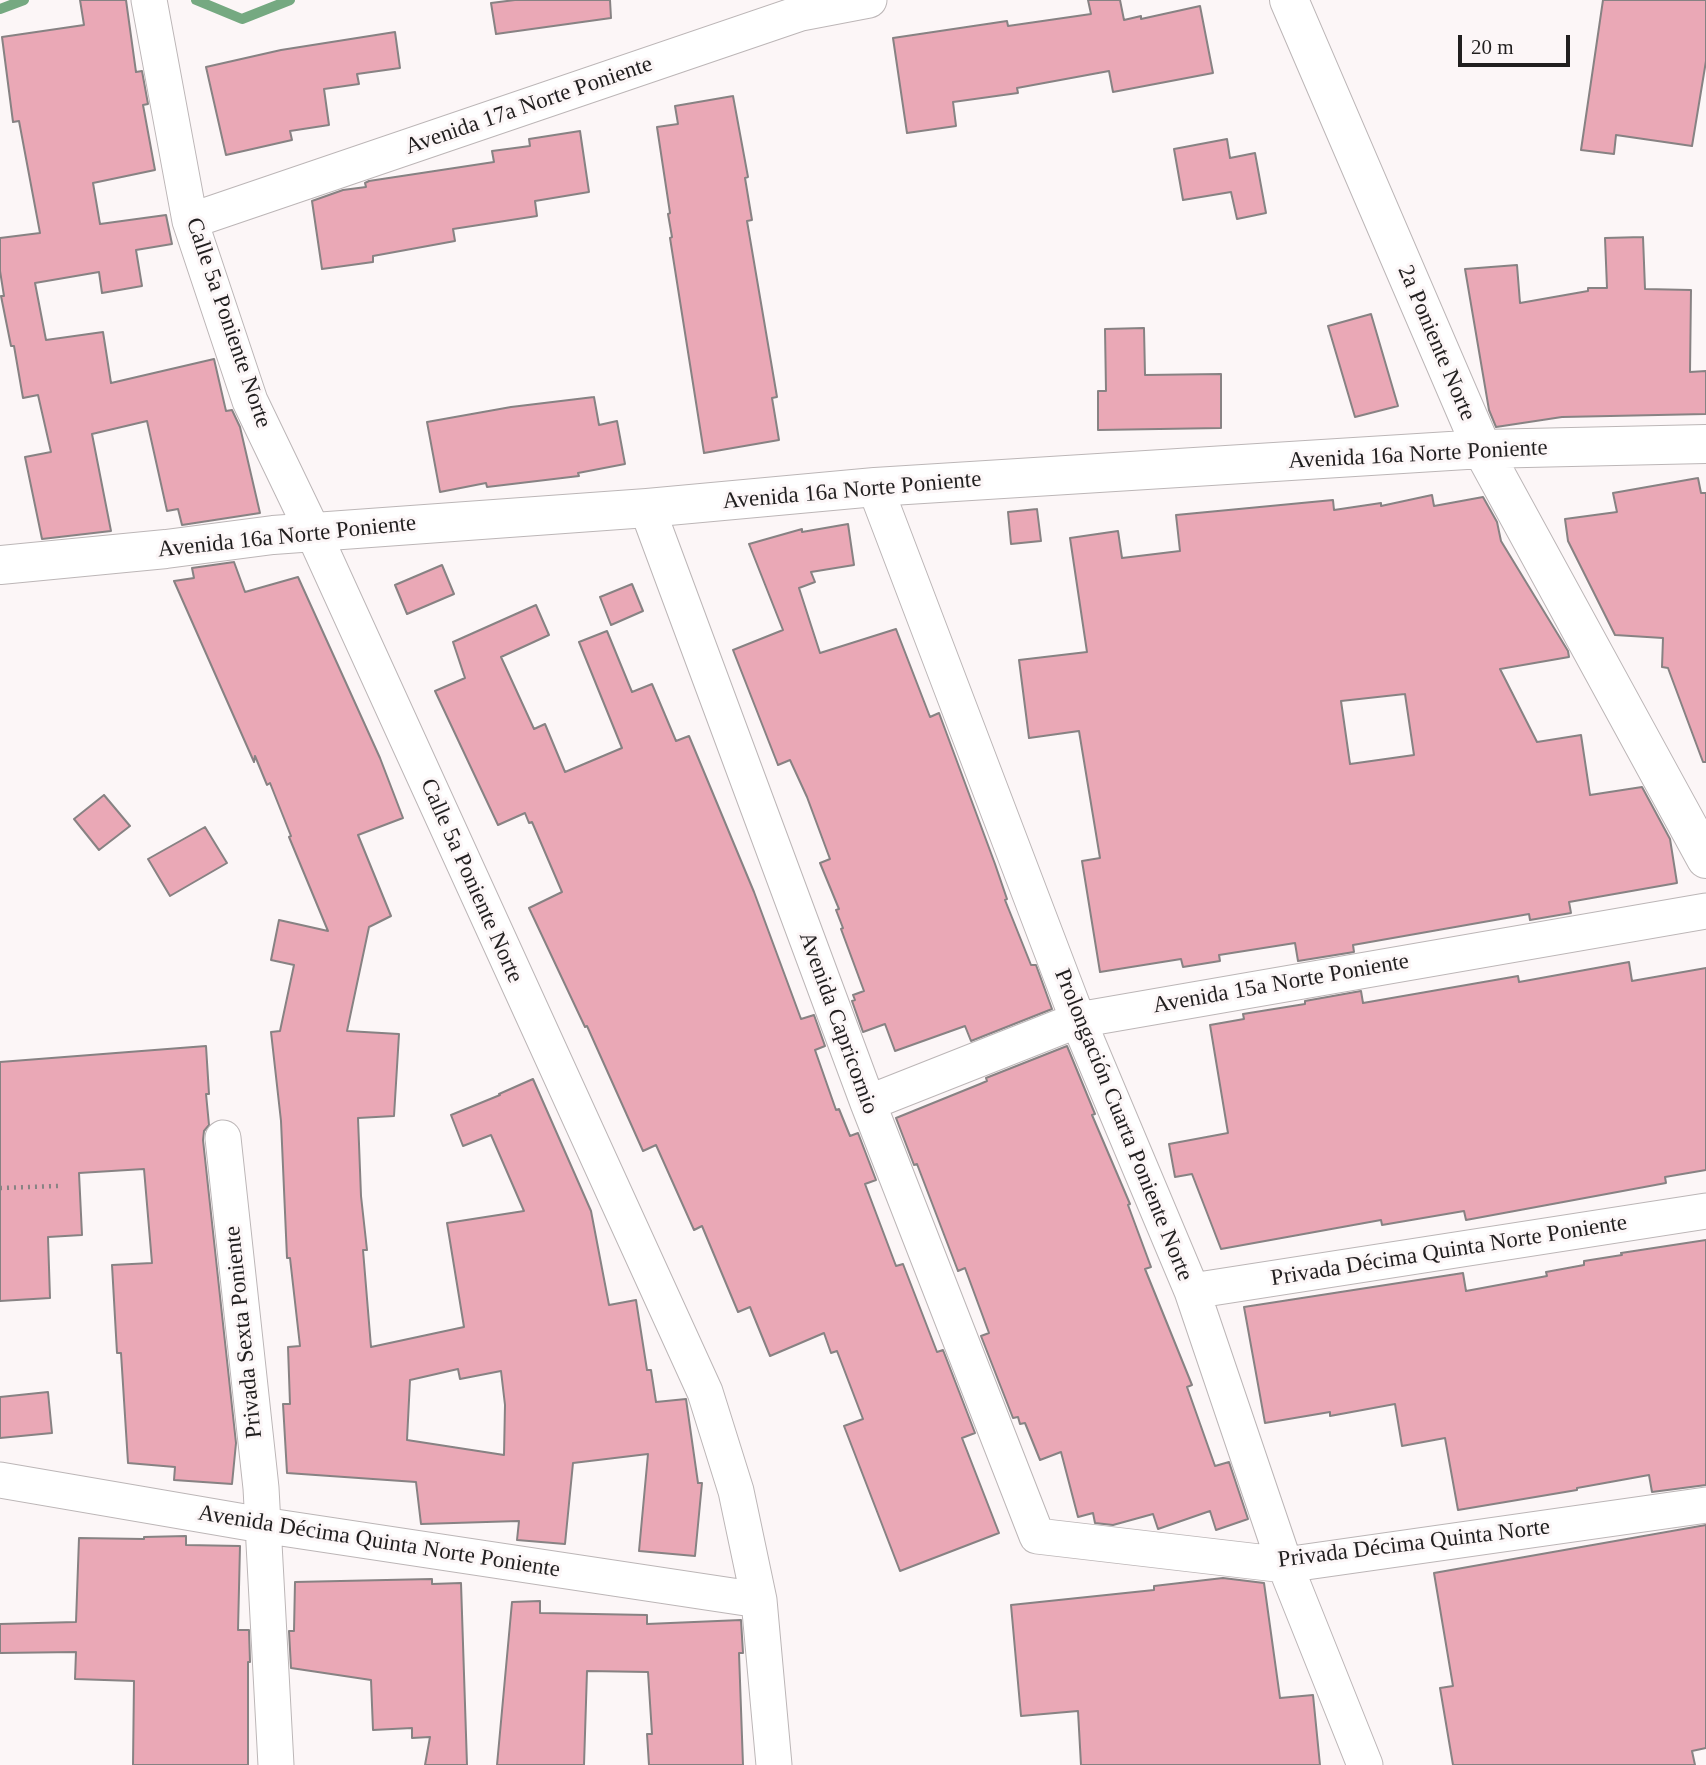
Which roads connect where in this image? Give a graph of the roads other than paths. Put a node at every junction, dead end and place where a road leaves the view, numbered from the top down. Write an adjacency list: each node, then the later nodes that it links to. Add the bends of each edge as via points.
1 (149, 0): 4 (street, Calle 5a Poniente Norte)
2 (869, 0): 4 (street, Avenida 17a Norte Poniente, via 801,13)
3 (1289, 0): 6 (street, 2a Poniente Norte)
4 (190, 221): 9 (street, Calle 5a Poniente Norte, via 250,401)
5 (1706, 443): 6 (street, Avenida 16a Norte Poniente)
6 (1482, 449): 7 (street, Avenida 16a Norte Poniente); 11 (street, 2a Poniente Norte)
7 (874, 487): 8 (street, Avenida 16a Norte Poniente); 13 (street, Prolongación Cuarta Poniente Norte)
8 (647, 508): 9 (street, Avenida 16a Norte Poniente); 14 (street, Avenida Capricornio)
9 (313, 532): 10 (street, Avenida 16a Norte Poniente); 23 (street, Calle 5a Poniente Norte, via 705,1392 736,1491)
10 (5, 565)
11 (1706, 859)
12 (1706, 911): 13 (street, Avenida 15a Norte Poniente)
13 (1078, 1020): 14 (street, Avenida 15a Norte Poniente); 17 (street, Prolongación Cuarta Poniente Norte)
14 (868, 1104): 21 (street, Avenida Capricornio)
15 (223, 1138): 20 (street, Privada Sexta Poniente)
16 (1706, 1211): 17 (street, Privada Décima Quinta Norte Poniente)
17 (1192, 1292): 22 (street, Prolongación Cuarta Poniente Norte)
18 (0, 1480): 20 (street, Avenida Décima Quinta Norte Poniente)
19 (1706, 1504): 22 (street, Privada Décima Quinta Norte)
20 (262, 1525): 23 (street, Avenida Décima Quinta Norte Poniente); 24 (street, Privada Sexta Poniente)
21 (1037, 1536): 22 (street, Privada Décima Quinta Norte)
22 (1285, 1564): 26 (street, Prolongación Cuarta Poniente Norte)
23 (759, 1600): 25 (street, Calle 5a Poniente Norte)
24 (276, 1765)
25 (774, 1765)
26 (1365, 1765)

